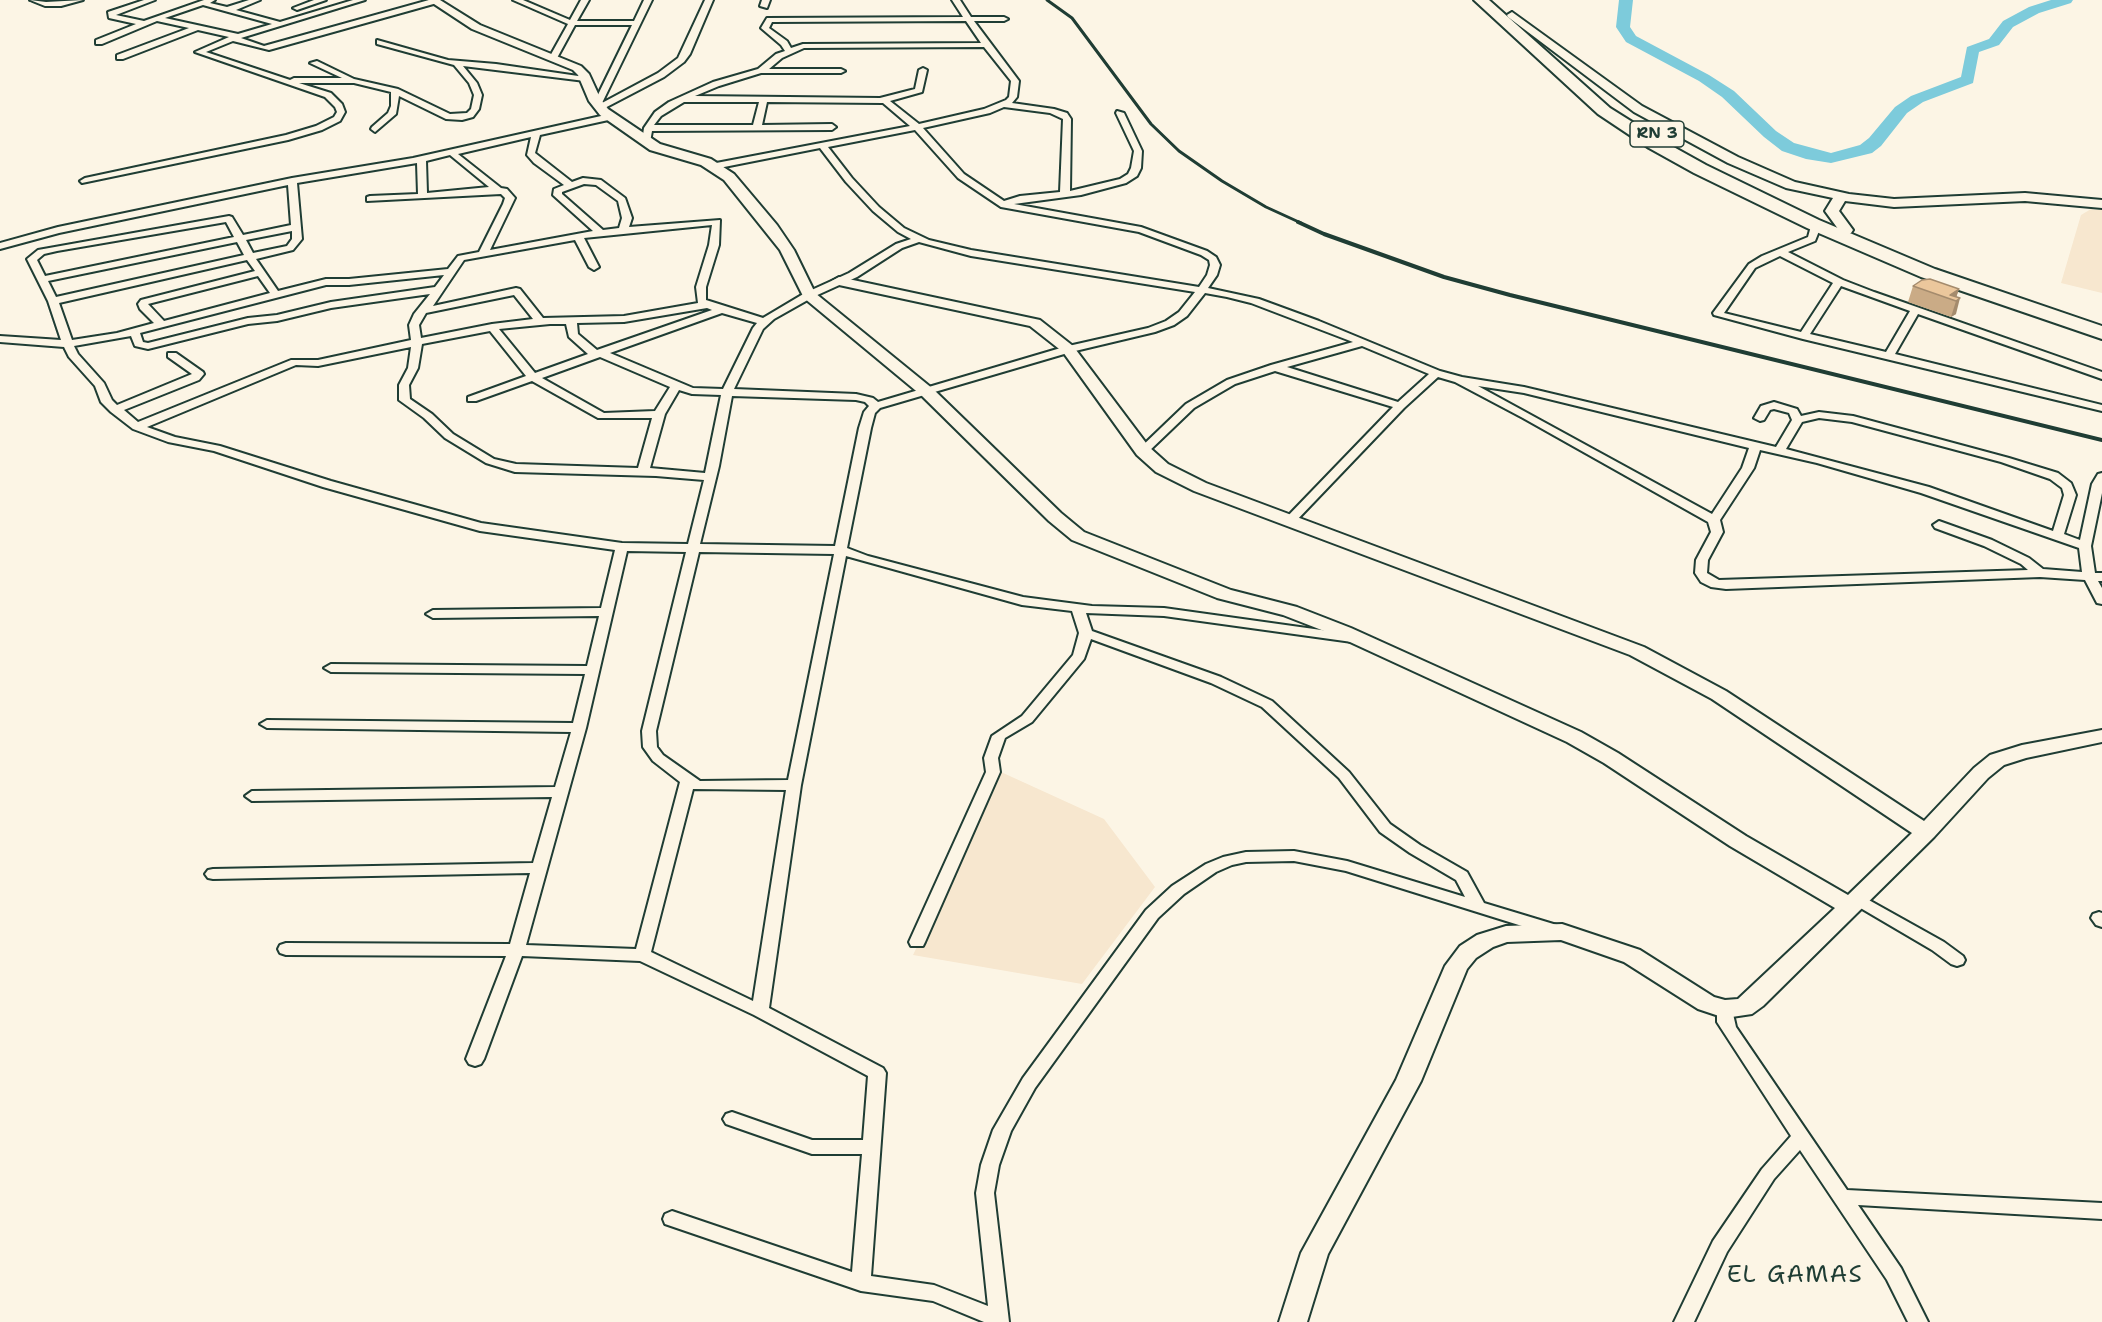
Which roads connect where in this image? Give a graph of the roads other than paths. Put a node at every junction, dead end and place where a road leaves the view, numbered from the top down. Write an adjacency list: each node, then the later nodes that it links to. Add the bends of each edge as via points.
1 (34, 0): 2 (street, via 61,4)
2 (79, 0)
3 (151, 0): 22 (street, via 111,14)
4 (256, 0): 17 (street)
5 (322, 0): 16 (street)
6 (361, 0): 23 (street)
7 (433, 0): 27 (street, via 269,48); 33 (street, via 476,27)
8 (517, 0): 24 (street)
9 (585, 0): 24 (street)
10 (648, 0): 25 (street)
11 (709, 0): 47 (street, via 681,60)
12 (956, 0): 20 (street)
13 (1481, 0): 69 (highway, RN 3, via 1577,88 1628,128)
14 (1494, 0): 18 (highway, RN 3)
15 (207, 1): 17 (street); 19 (street)
16 (297, 8)
17 (230, 9): 23 (street)
18 (1512, 15): 65 (street, via 1646,114 1770,177); 72 (highway, RN 3, via 1627,116 1743,182)
19 (157, 18): 22 (street); 26 (street)
20 (970, 20): 21 (street); 30 (street); 31 (street, via 770,20 765,28)
21 (1004, 20)
22 (145, 23): 28 (street)
23 (277, 23): 27 (street)
24 (572, 23): 25 (street); 33 (street)
25 (636, 23): 47 (street)
26 (199, 27): 27 (street); 32 (street)
27 (236, 37): 40 (street, via 200,52)
28 (99, 42)
29 (380, 42): 35 (street)
30 (986, 45): 31 (street, via 803,46); 46 (street, via 1015,81 1013,97)
31 (789, 51): 37 (street)
32 (120, 57)
33 (553, 58): 39 (street, via 577,68)
34 (314, 63): 41 (street)
35 (457, 63): 39 (street); 42 (street, via 478,95 476,109 470,115 449,117)
36 (922, 70): 45 (street, via 919,90)
37 (762, 71): 38 (street); 44 (street)
38 (841, 71)
39 (585, 79): 47 (street)
40 (281, 80): 41 (street); 59 (street, via 328,95 339,106 337,119 288,137)
41 (354, 81): 42 (street)
42 (395, 91): 52 (street, via 392,114)
43 (764, 98): 44 (street); 45 (street); 49 (street)
44 (682, 99): 54 (street, via 658,114)
45 (881, 100): 51 (street)
46 (1005, 105): 51 (street); 63 (street, via 1051,111 1067,119)
47 (602, 110): 53 (street); 54 (street)
48 (1120, 113): 63 (street, via 1138,151 1132,176)
49 (757, 127): 50 (street); 54 (street)
50 (832, 127)
51 (917, 127): 55 (street); 68 (street, via 961,176)
52 (375, 129)
53 (536, 135): 56 (street); 61 (street, via 530,153)
54 (647, 135): 58 (street)
55 (822, 145): 58 (street); 76 (street, via 876,209 901,230)
56 (452, 153): 57 (street); 62 (street)
57 (421, 159): 60 (street); 64 (street)
58 (714, 166): 90 (street, via 729,177 772,228)
59 (85, 181)
60 (292, 181): 70 (street); 77 (street, via 58,230)
61 (570, 185): 71 (street, via 593,180 622,200 627,218); 73 (street, via 556,193)
62 (498, 190): 64 (street); 79 (street, via 510,198)
63 (1065, 195): 68 (street, via 1020,199)
64 (423, 196): 66 (street)
65 (1841, 197): 67 (street, via 1915,203 2025,197); 72 (street, via 1832,211)
66 (370, 199)
67 (2102, 204)
68 (1004, 205): 88 (street, via 1140,230 1204,253 1215,265)
69 (1816, 226): 78 (street, via 1812,239); 103 (highway, RN 3, via 1928,273)
70 (297, 227): 75 (street); 80 (street, via 297,239 290,248)
71 (623, 230): 73 (street); 92 (street, via 717,222 701,287 700,297)
72 (1846, 230): 100 (highway, RN 3, via 1965,279)
73 (600, 232): 74 (street)
74 (578, 236): 79 (street); 81 (street)
75 (240, 238): 80 (street); 84 (street); 84 (street, via 232,220 226,219 57,248 32,259)
76 (920, 239): 85 (street, via 899,246); 88 (street, via 970,254)
77 (0, 246)
78 (1780, 252): 86 (street); 104 (street, via 1752,266 1718,313 1732,320)
79 (483, 254): 82 (street, via 460,258)
80 (250, 257): 83 (street); 91 (street)
81 (594, 267)
82 (451, 272): 87 (street); 89 (street, via 331,281)
83 (260, 273): 89 (street); 99 (street, via 145,302 145,309)
84 (43, 279): 91 (street)
85 (839, 281): 90 (street); 109 (street, via 1023,319 1045,330)
86 (1839, 282): 94 (street); 104 (street)
87 (439, 290): 95 (street); 102 (street, via 331,305 148,346 139,344)
88 (1202, 290): 107 (street, via 1255,302); 109 (street, via 1183,314 1170,323)
89 (275, 294): 99 (street)
90 (809, 295): 98 (street); 119 (street)
91 (53, 301): 108 (street)
92 (707, 305): 93 (street); 96 (street, via 624,319)
93 (723, 309): 98 (street); 110 (street)
94 (1916, 311): 112 (street); 115 (street)
95 (423, 312): 97 (street, via 516,291); 106 (street, via 414,325)
96 (571, 320): 97 (street); 110 (street, via 573,335)
97 (540, 321): 101 (street)
98 (765, 322): 120 (street, via 758,328)
99 (161, 324): 102 (street)
100 (2102, 325)
101 (492, 327): 106 (street); 116 (street)
102 (134, 331): 108 (street)
103 (2102, 333)
104 (1803, 336): 112 (street)
105 (0, 339): 108 (street)
106 (417, 342): 129 (street, via 318,363 295,362); 133 (street, via 413,368 404,385 405,400 449,436 490,461 515,468)
107 (1363, 343): 113 (street); 114 (street)
108 (68, 344): 125 (street)
109 (1068, 349): 119 (street); 132 (street)
110 (598, 354): 116 (street); 118 (street)
111 (172, 355): 125 (street, via 199,374)
112 (1889, 356): 124 (street)
113 (1275, 367): 123 (street); 132 (street, via 1232,382 1190,406)
114 (1436, 373): 117 (street); 123 (street)
115 (2102, 376)
116 (533, 377): 121 (street); 126 (street, via 602,416)
117 (1459, 380): 130 (street, via 1524,390); 137 (street)
118 (676, 386): 120 (street); 126 (street)
119 (927, 392): 122 (street); 151 (street, via 1078,537 1224,594 1290,611)
120 (727, 393): 122 (street, via 856,397 869,399); 134 (street)
121 (472, 399)
122 (876, 406): 143 (street, via 865,428)
123 (1400, 406): 136 (street)
124 (2102, 408)
125 (116, 410): 129 (street)
126 (659, 414): 133 (street)
127 (1760, 418): 128 (street, via 1765,408 1774,405 1793,411)
128 (1798, 420): 131 (street); 139 (street, via 1819,415 1853,420 2054,476 2067,486 2070,495)
129 (137, 427): 141 (street, via 453,521)
130 (1756, 445): 131 (street); 137 (street, via 1748,468)
131 (1780, 450): 139 (street, via 1925,490)
132 (1143, 451): 136 (street, via 1180,478)
133 (643, 471): 134 (street)
134 (710, 477): 142 (street)
135 (2102, 477): 140 (street)
136 (1290, 520): 161 (street, via 1636,651 1719,695)
137 (1714, 520): 144 (street, via 1717,532 1702,560 1701,573 1716,584)
138 (1939, 525): 144 (street, via 1988,543)
139 (2057, 536): 140 (street)
140 (2085, 546): 145 (street)
141 (622, 547): 142 (street); 148 (street)
142 (693, 548): 143 (street); 157 (street, via 649,730 650,747)
143 (840, 550): 147 (street, via 1022,601); 158 (street)
144 (2040, 573): 145 (street)
145 (2095, 576): 146 (street)
146 (2102, 600)
147 (1078, 609): 150 (street); 151 (street, via 1164,612)
148 (606, 612): 149 (street); 153 (street)
149 (433, 614)
150 (1086, 633): 165 (street, via 1216,680 1267,704 1344,775 1385,828 1462,876); 167 (street, via 1079,656 1041,705 1028,719 999,736 991,758 993,772)
151 (1360, 639): 164 (street, via 1574,737 1738,841)
152 (331, 668): 153 (street)
153 (593, 670): 155 (street)
154 (267, 724): 155 (street)
155 (579, 728): 159 (street)
156 (2102, 736): 161 (street, via 1997,760)
157 (688, 781): 158 (street, via 698,786); 170 (street)
158 (794, 785): 173 (street)
159 (561, 792): 160 (street); 162 (street)
160 (252, 796)
161 (1926, 832): 164 (street)
162 (539, 868): 163 (street); 169 (street)
163 (213, 874)
164 (1854, 902): 171 (street); 172 (street, via 1750,1005)
165 (1478, 906): 166 (street); 182 (street, via 1347,866 1294,856 1228,861 1178,890 1146,923 1029,1083 1002,1130 985,1193)
166 (1562, 932): 172 (street, via 1632,956 1706,1003); 183 (street, via 1506,934 1468,952 1456,966 1408,1081 1315,1253)
167 (917, 942)
168 (286, 949): 169 (street)
169 (516, 950): 170 (street); 174 (street)
170 (642, 956): 173 (street)
171 (1957, 960)
172 (1725, 1009): 176 (street, via 1730,1031)
173 (760, 1011): 177 (street, via 877,1073)
174 (476, 1059)
175 (732, 1119): 177 (street, via 812,1147)
176 (1801, 1137): 178 (street); 184 (street, via 1768,1174 1720,1246)
177 (871, 1147): 181 (street)
178 (1843, 1197): 179 (street); 185 (street, via 1894,1274)
179 (2102, 1210)
180 (672, 1219): 181 (street)
181 (861, 1283): 182 (street, via 934,1293)
182 (998, 1320)
183 (1293, 1322)
184 (1684, 1322)
185 (1918, 1322)

